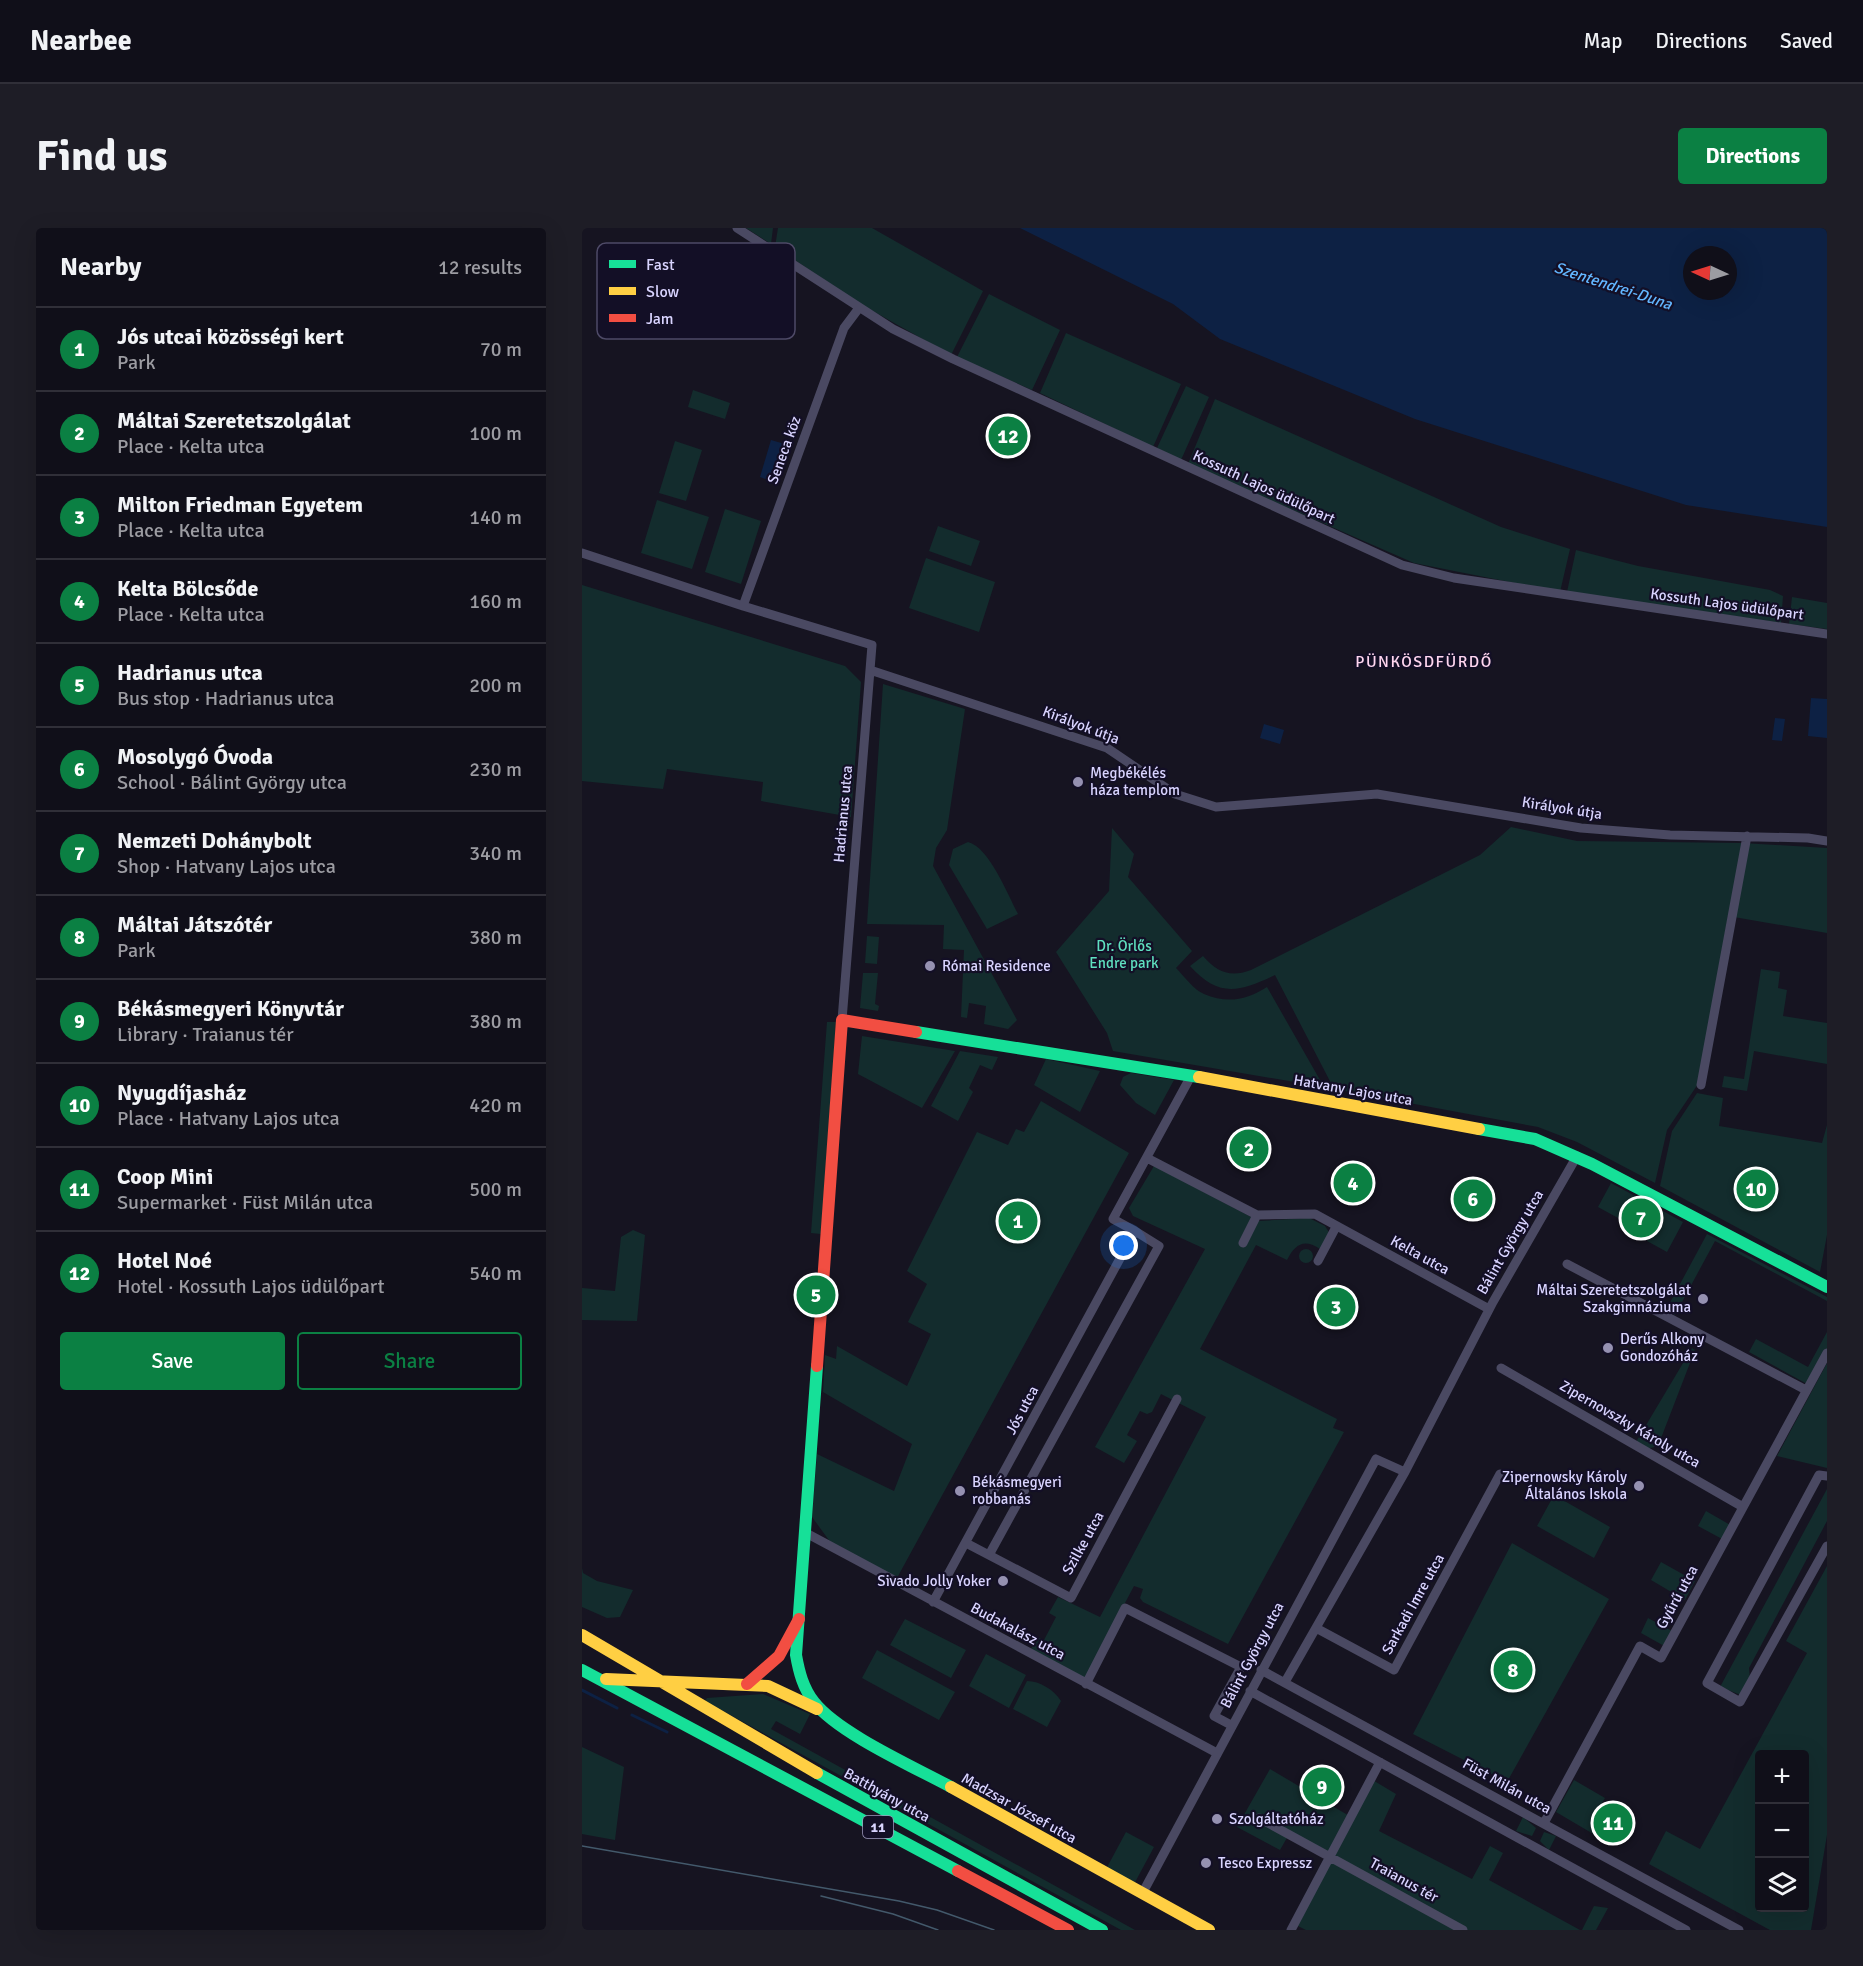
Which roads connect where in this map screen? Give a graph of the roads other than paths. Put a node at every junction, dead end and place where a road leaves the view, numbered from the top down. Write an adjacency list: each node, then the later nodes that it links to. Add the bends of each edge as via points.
1 (737, 228): 2 (street, Kossuth Lajos üdülőpart)
2 (760, 243)
3 (795, 266): 4 (street, Kossuth Lajos üdülőpart)
4 (859, 308): 6 (street, Seneca köz, via 844,327); 7 (street, Kossuth Lajos üdülőpart, via 952,359 1402,565 1476,582)
5 (582, 553): 6 (street)
6 (743, 606): 8 (street, via 872,645)
7 (1827, 634)
8 (870, 670): 9 (street, Királyok útja, via 1107,748 1175,794 1216,807 1377,794 1581,828); 11 (street, Hadrianus utca)
9 (1747, 836): 10 (street, Királyok útja); 13 (street)
10 (1827, 841)
11 (842, 1020): 12 (street, Hatvany Lajos utca); 32 (street, Hadrianus utca)
12 (1191, 1076): 14 (street, Hatvany Lajos utca, via 1534,1139); 15 (street)
13 (1701, 1085)
14 (1577, 1156): 22 (street, Hatvany Lajos utca); 23 (street, Bálint György utca)
15 (1147, 1158): 16 (street, Kelta utca); 18 (street, via 1113,1219)
16 (1257, 1215): 17 (street, Kelta utca, via 1315,1214); 19 (street)
17 (1336, 1227): 20 (street); 23 (street, Kelta utca)
18 (1135, 1231): 33 (street, Jós utca); 35 (street, via 1159,1246)
19 (1243, 1243)
20 (1318, 1261)
21 (1567, 1264): 26 (street)
22 (1827, 1287)
23 (1489, 1310): 28 (street, Bálint György utca)
24 (1827, 1353): 26 (street, Gyűrű utca)
25 (1501, 1368): 31 (street, Zipernovszky Károly utca)
26 (1806, 1390): 31 (street, Gyűrű utca)
27 (1178, 1399): 35 (street, Szilke utca, via 1071,1598)
28 (1405, 1472): 38 (street, Bálint György utca); 41 (street, Bálint György utca, via 1376,1459)
29 (1500, 1474): 38 (street, Sarkadi Imre utca, via 1394,1670)
30 (1827, 1476): 34 (street, via 1819,1475 1707,1683 1740,1702)
31 (1743, 1507): 53 (street, Gyűrű utca, via 1661,1658 1640,1646)
32 (806, 1533): 36 (street, Budakalász utca); 37 (street, Hadrianus utca)
33 (966, 1543): 35 (street, Szilke utca); 36 (street, Jós utca)
34 (1827, 1546)
35 (989, 1556)
36 (933, 1602): 46 (street, Budakalász utca)
37 (799, 1619): 45 (street, via 779,1659); 48 (street, Hadrianus utca, via 795,1655 799,1674)
38 (1316, 1628): 44 (street, Bálint György utca)
39 (582, 1635): 43 (street, 11)
40 (582, 1670): 42 (street, 11)
41 (1261, 1670): 44 (street, Füst Milán utca); 47 (street, Bálint György utca)
42 (601, 1679): 43 (street, Madzsar József utca); 56 (street, 11)
43 (662, 1680): 45 (street, Madzsar József utca); 57 (street, Batthyány utca / 11, via 805,1766)
44 (1285, 1682): 53 (street, Füst Milán utca)
45 (747, 1684): 48 (street, Madzsar József utca, via 780,1690)
46 (1086, 1684): 49 (street, via 1125,1608 1241,1667 1214,1716); 50 (street, Budakalász utca)
47 (1250, 1691): 49 (street, Bálint György utca); 51 (street)
48 (818, 1709): 55 (street, Madzsar József utca, via 837,1724)
49 (1231, 1725): 50 (street, Bálint György utca)
50 (1217, 1753): 55 (street, Bálint György utca)
51 (1380, 1762): 54 (street); 61 (street)
52 (1259, 1818): 54 (street, Traianus tér)
53 (1544, 1823): 62 (street, Füst Milán utca)
54 (1330, 1856): 59 (street); 60 (street, Traianus tér)
55 (1142, 1894): 58 (street, Madzsar József utca)
56 (1068, 1930)
57 (1102, 1930)
58 (1209, 1930)
59 (1291, 1930)
60 (1463, 1930)
61 (1686, 1930)
62 (1739, 1930)

